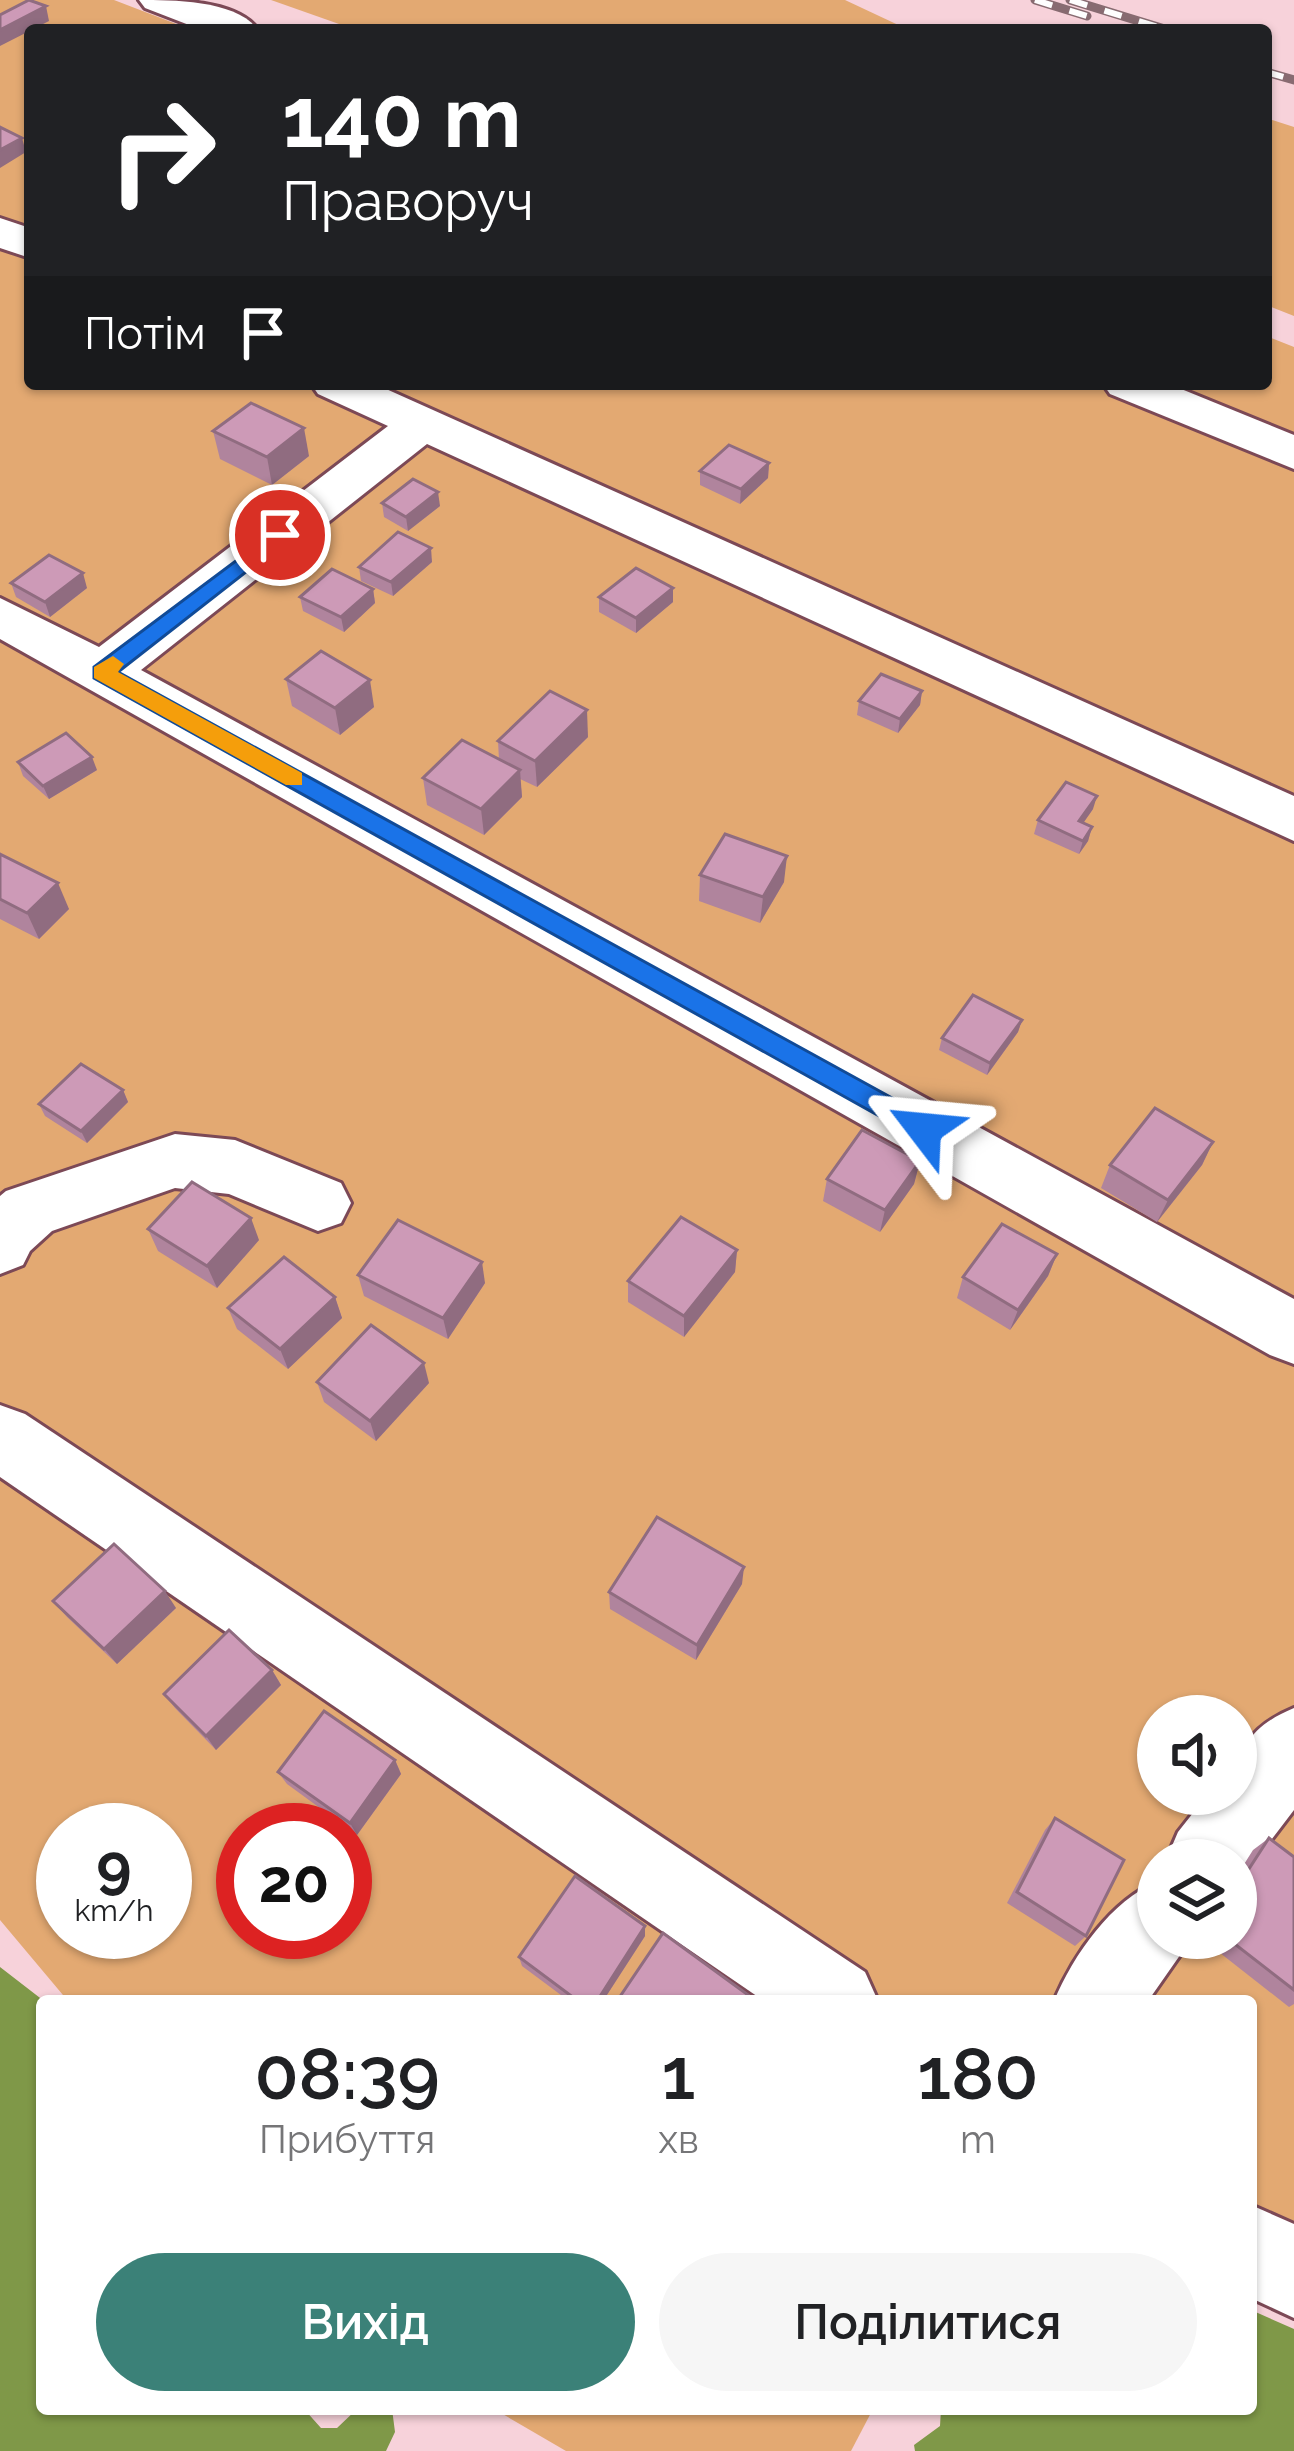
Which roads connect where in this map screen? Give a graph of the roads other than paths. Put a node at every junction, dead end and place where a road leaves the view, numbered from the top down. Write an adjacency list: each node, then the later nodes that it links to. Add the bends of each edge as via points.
1 (159, 0): 2 (lane)
2 (222, 24)
3 (347, 390): 5 (lane)
4 (1141, 390): 6 (lane)
5 (422, 424): 8 (lane); 9 (lane)
6 (1294, 454)
7 (0, 616): 8 (lane)
8 (102, 673): 12 (lane)
9 (1294, 820)
10 (318, 1203): 11 (lane, via 235,1167 175,1161 29,1211)
11 (0, 1245)
12 (1294, 1334)
13 (0, 1437): 17 (lane)
14 (1294, 1747): 15 (lane)
15 (1222, 1839)
16 (1137, 1949): 18 (lane)
17 (827, 1995)
18 (1101, 1995)
19 (1257, 2252): 20 (lane)
20 (1294, 2273)

